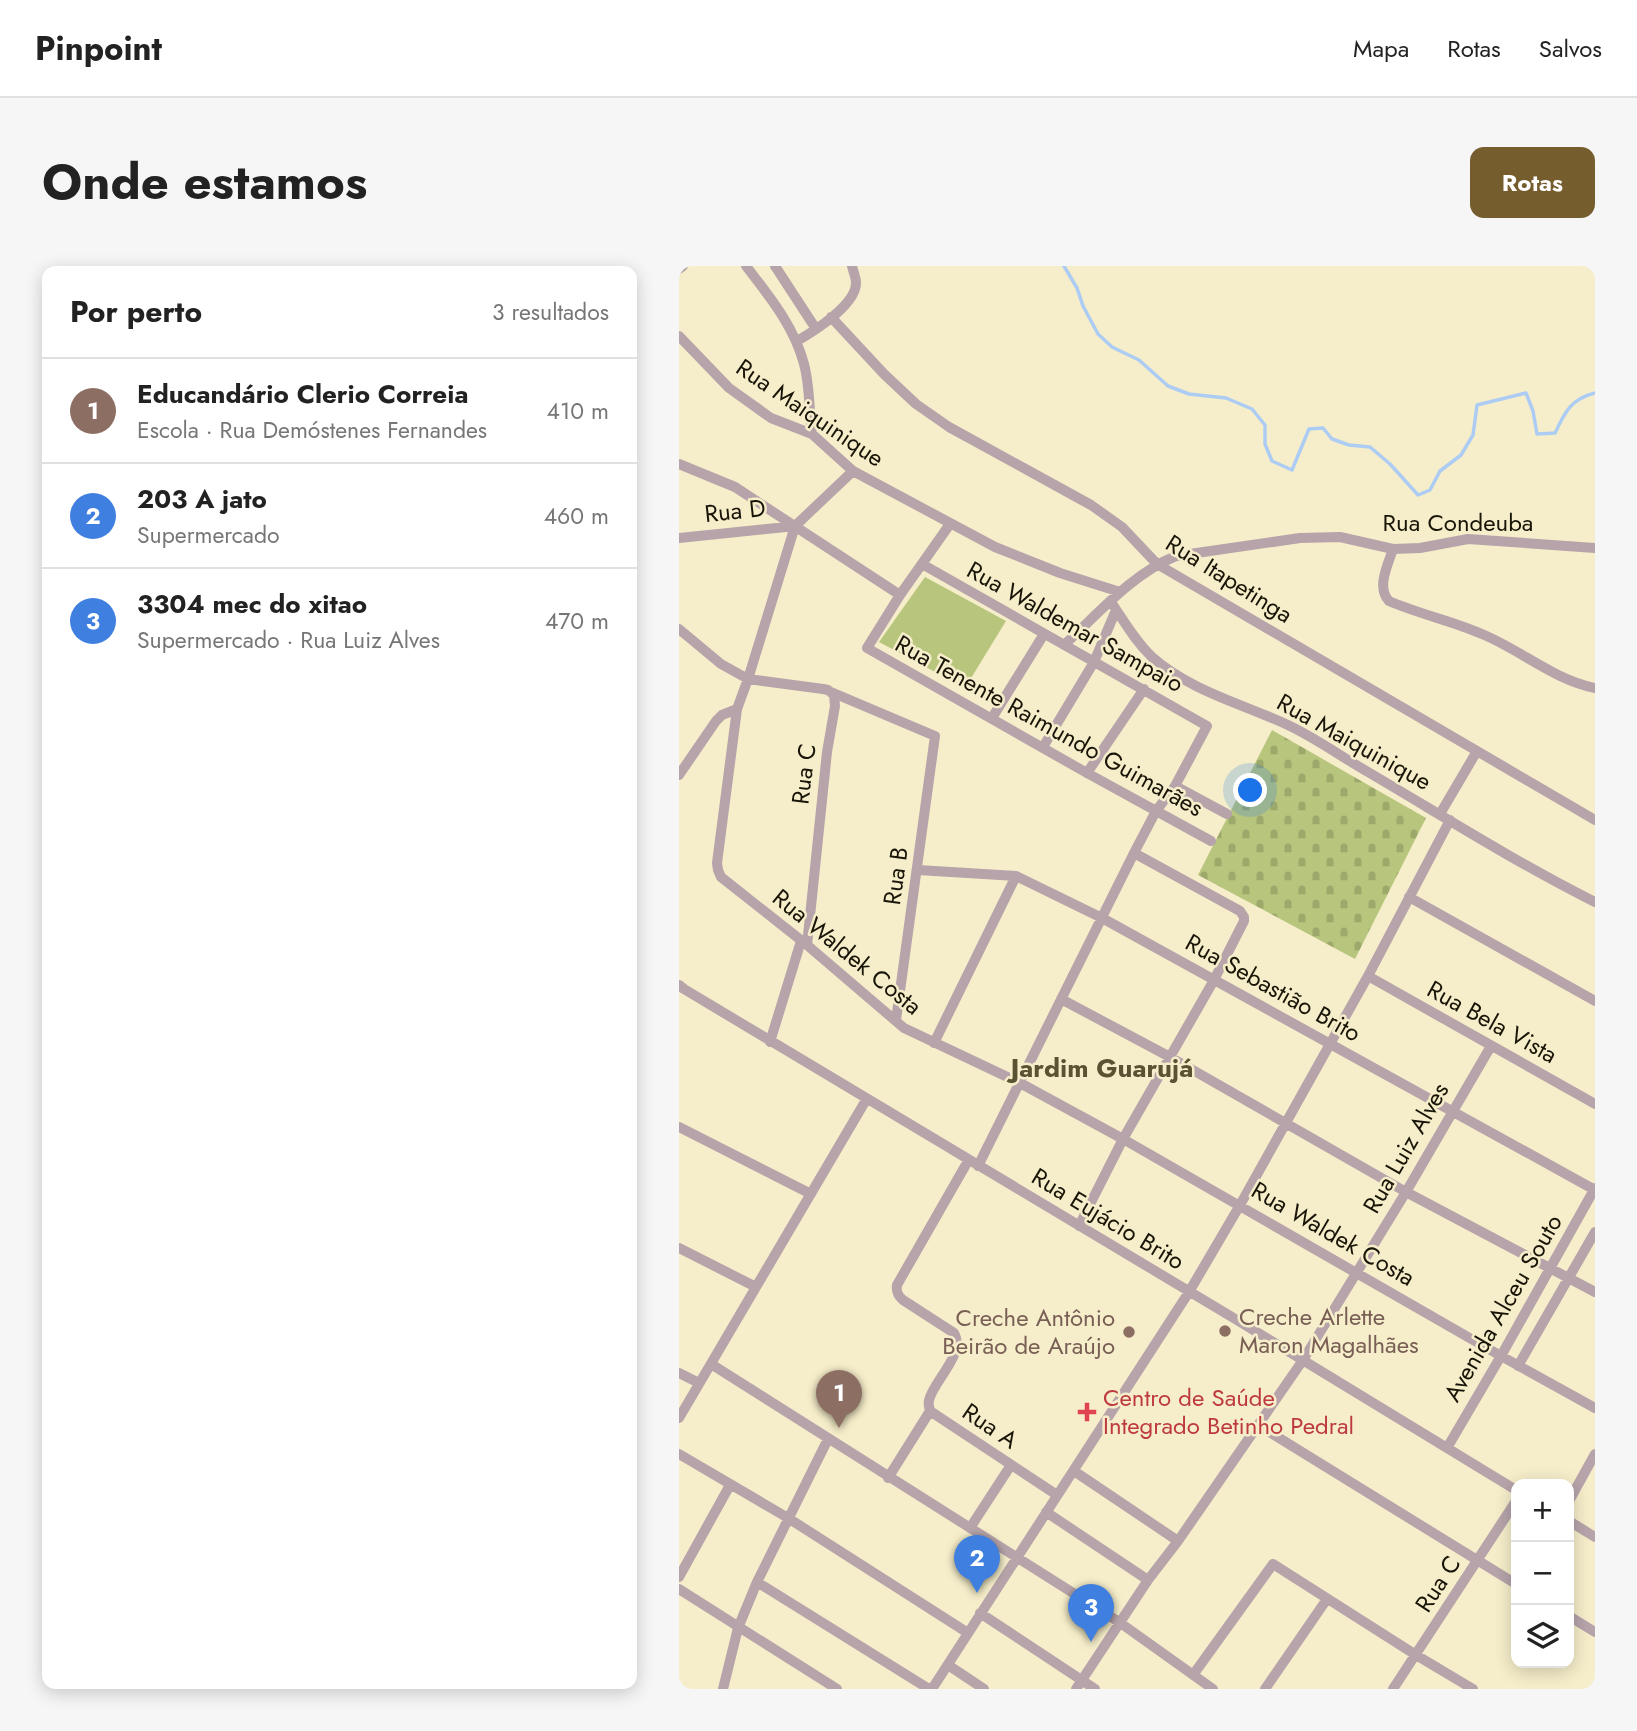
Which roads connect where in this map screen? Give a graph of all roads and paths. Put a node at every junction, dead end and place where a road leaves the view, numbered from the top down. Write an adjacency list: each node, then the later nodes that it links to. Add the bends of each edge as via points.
1 (746, 266): 7 (street)
2 (775, 266): 5 (street)
3 (852, 266): 4 (street, via 854,292)
4 (831, 317): 5 (street); 17 (street, Rua Itapetinga, via 916,404 1091,505 1122,527)
5 (816, 329): 7 (street)
6 (679, 336): 8 (street, Rua Maiquinique, via 729,388 771,418)
7 (797, 341): 8 (street, via 805,366)
8 (812, 434): 10 (street, Rua Maiquinique)
9 (679, 464): 12 (street, via 735,487)
10 (853, 471): 11 (street, Rua Maiquinique); 12 (street, Rua Waldek Costa)
11 (950, 524): 16 (street); 18 (street, Rua Maiquinique, via 1060,573)
12 (795, 526): 13 (street, Rua D); 19 (street); 25 (street, Rua Waldek Costa)
13 (679, 538)
14 (1595, 548): 15 (street, Rua Condeuba, via 1468,539)
15 (1392, 549): 17 (street, Rua Condeuba, via 1340,537 1300,538 1175,556); 26 (street, via 1383,585 1389,601 1481,633 1560,676)
16 (922, 564): 19 (street); 22 (street, Rua Waldemar Sampaio)
17 (1157, 564): 18 (street); 32 (street, Rua Itapetinga)
18 (1121, 592): 20 (street)
19 (900, 595): 30 (street, Rua Tenente Raimundo Guimarães, via 867,648)
20 (1114, 606): 23 (street); 24 (street); 38 (street, Rua Maiquinique, via 1138,642 1167,668 1205,691 1290,726)
21 (679, 629): 25 (street)
22 (1044, 634): 23 (street, Rua Waldemar Sampaio); 30 (street)
23 (1064, 645): 24 (street, Rua Waldemar Sampaio)
24 (1094, 662): 27 (street, Rua Waldemar Sampaio); 31 (street)
25 (748, 680): 28 (street); 29 (street, Rua Waldek Costa)
26 (1595, 688)
27 (1144, 689): 33 (street); 35 (street, Rua Waldemar Sampaio, via 1207,726)
28 (831, 692): 42 (street, Rua B, via 935,736); 47 (street, Rua C, via 835,706)
29 (737, 709): 34 (street, via 716,721); 47 (street, Rua Waldek Costa, via 718,870 726,882)
30 (992, 718): 31 (street, Rua Tenente Raimundo Guimarães)
31 (1043, 747): 33 (street, Rua Tenente Raimundo Guimarães)
32 (1477, 751): 38 (street); 39 (street, Rua Itapetinga)
33 (1087, 773): 36 (street, Rua Tenente Raimundo Guimarães)
34 (679, 775)
35 (1175, 786): 36 (street); 37 (street)
36 (1156, 811): 40 (street, Rua Tenente Raimundo Guimarães); 41 (street)
37 (1227, 814)
38 (1445, 817): 44 (street); 45 (street, Rua Maiquinique)
39 (1595, 820)
40 (1211, 841)
41 (1134, 853): 46 (street); 49 (street, via 1243,914 1244,921)
42 (918, 870): 43 (street, Rua Sebastião Brito); 53 (street, Rua B)
43 (1016, 876): 46 (street, Rua Sebastião Brito); 55 (street)
44 (1409, 897): 48 (street); 52 (street)
45 (1595, 902)
46 (1102, 918): 49 (street, Rua Sebastião Brito); 51 (street)
47 (804, 943): 53 (street, Rua Waldek Costa); 54 (street, Rua C)
48 (1368, 976): 56 (street); 57 (street, Rua Bela Vista)
49 (1214, 980): 56 (street, Rua Sebastião Brito); 58 (street)
50 (679, 985): 54 (street, Rua Eujácio Brito)
51 (1061, 999): 58 (street); 59 (street)
52 (1595, 1001)
53 (896, 1020): 55 (street, Rua Waldek Costa)
54 (770, 1042): 60 (street, Rua Eujácio Brito)
55 (933, 1043): 59 (street, Rua Waldek Costa)
56 (1331, 1043): 62 (street, Rua Sebastião Brito); 63 (street)
57 (1490, 1046): 61 (street, Rua Bela Vista); 62 (street, Rua Luiz Alves)
58 (1170, 1057): 63 (street); 65 (street)
59 (1020, 1083): 65 (street, Rua Waldek Costa); 66 (street)
60 (866, 1100): 66 (street, Rua Eujácio Brito); 69 (street)
61 (1595, 1104)
62 (1452, 1112): 67 (street, Rua Sebastião Brito); 68 (street, Rua Luiz Alves)
63 (1286, 1124): 68 (street); 70 (street)
64 (679, 1127): 69 (street)
65 (1123, 1139): 70 (street, Rua Waldek Costa); 71 (street)
66 (973, 1164): 71 (street, Rua Eujácio Brito); 87 (street, via 897,1285 899,1297 954,1333 958,1342 929,1398)
67 (1595, 1189): 74 (street, Avenida Alceu Souto)
68 (1406, 1192): 74 (street); 75 (street, Rua Luiz Alves)
69 (811, 1194): 77 (street)
70 (1240, 1205): 75 (street, Rua Waldek Costa); 78 (street)
71 (1079, 1226): 78 (street, Rua Eujácio Brito)
72 (1595, 1232): 76 (street, Avenida Alceu Souto)
73 (679, 1248): 77 (street)
74 (1551, 1268): 76 (street); 80 (street, Avenida Alceu Souto)
75 (1357, 1273): 80 (street, Rua Waldek Costa); 81 (street, Rua Luiz Alves)
76 (1569, 1278): 79 (street); 83 (street, Avenida Alceu Souto)
77 (756, 1287): 82 (street)
78 (1188, 1292): 81 (street, Rua Eujácio Brito); 95 (street)
79 (1595, 1292)
80 (1501, 1356): 83 (street, Rua Waldek Costa); 91 (street, Avenida Alceu Souto)
81 (1303, 1360): 89 (street, Rua Luiz Alves); 91 (street, Rua Eujácio Brito)
82 (711, 1364): 85 (street); 90 (street)
83 (1518, 1366): 86 (street, Rua Waldek Costa)
84 (679, 1373): 85 (street)
85 (699, 1383): 88 (street)
86 (1595, 1408)
87 (930, 1411): 94 (street, Rua A); 96 (street, Rua A)
88 (679, 1418)
89 (1258, 1425): 107 (street, Rua Luiz Alves); 109 (street)
90 (828, 1439): 96 (street); 103 (street)
91 (1447, 1448): 98 (street, Rua Eujácio Brito)
92 (679, 1454): 97 (street)
93 (1595, 1454): 99 (street)
94 (1011, 1465): 100 (street, Rua A); 105 (street)
95 (1074, 1471): 100 (street); 107 (street)
96 (888, 1478): 105 (street)
97 (730, 1485): 103 (street); 110 (street)
98 (1511, 1487)
99 (1574, 1492)
100 (1057, 1495): 102 (street)
101 (1511, 1509): 109 (street, Rua C)
102 (1046, 1512): 108 (street); 111 (street)
103 (788, 1518): 113 (street); 121 (street)
104 (1574, 1524): 106 (street)
105 (969, 1528): 108 (street)
106 (1595, 1537)
107 (1178, 1541): 111 (street, Rua Luiz Alves)
108 (1016, 1558): 116 (street); 118 (street)
109 (1478, 1561): 112 (street); 122 (street, Rua C)
110 (679, 1577)
111 (1148, 1580): 118 (street, Rua Luiz Alves)
112 (1511, 1581)
113 (757, 1582): 119 (street); 128 (street)
114 (679, 1589): 119 (street)
115 (1327, 1599): 122 (street); 124 (street, via 1273,1564); 132 (street)
116 (980, 1613): 121 (street); 125 (street)
117 (1574, 1619): 120 (street)
118 (1119, 1622): 124 (street); 125 (street, Rua Luiz Alves)
119 (738, 1628): 126 (street); 127 (street)
120 (1595, 1632)
121 (968, 1633): 123 (street)
122 (1416, 1655): 133 (street, Rua C); 134 (street)
123 (948, 1665): 128 (street); 129 (street)
124 (1193, 1675): 131 (street)
125 (1079, 1684): 130 (street)
126 (723, 1689)
127 (837, 1689)
128 (931, 1689)
129 (984, 1689)
130 (1095, 1689)
131 (1213, 1689)
132 (1265, 1689)
133 (1393, 1689)
134 (1473, 1689)

